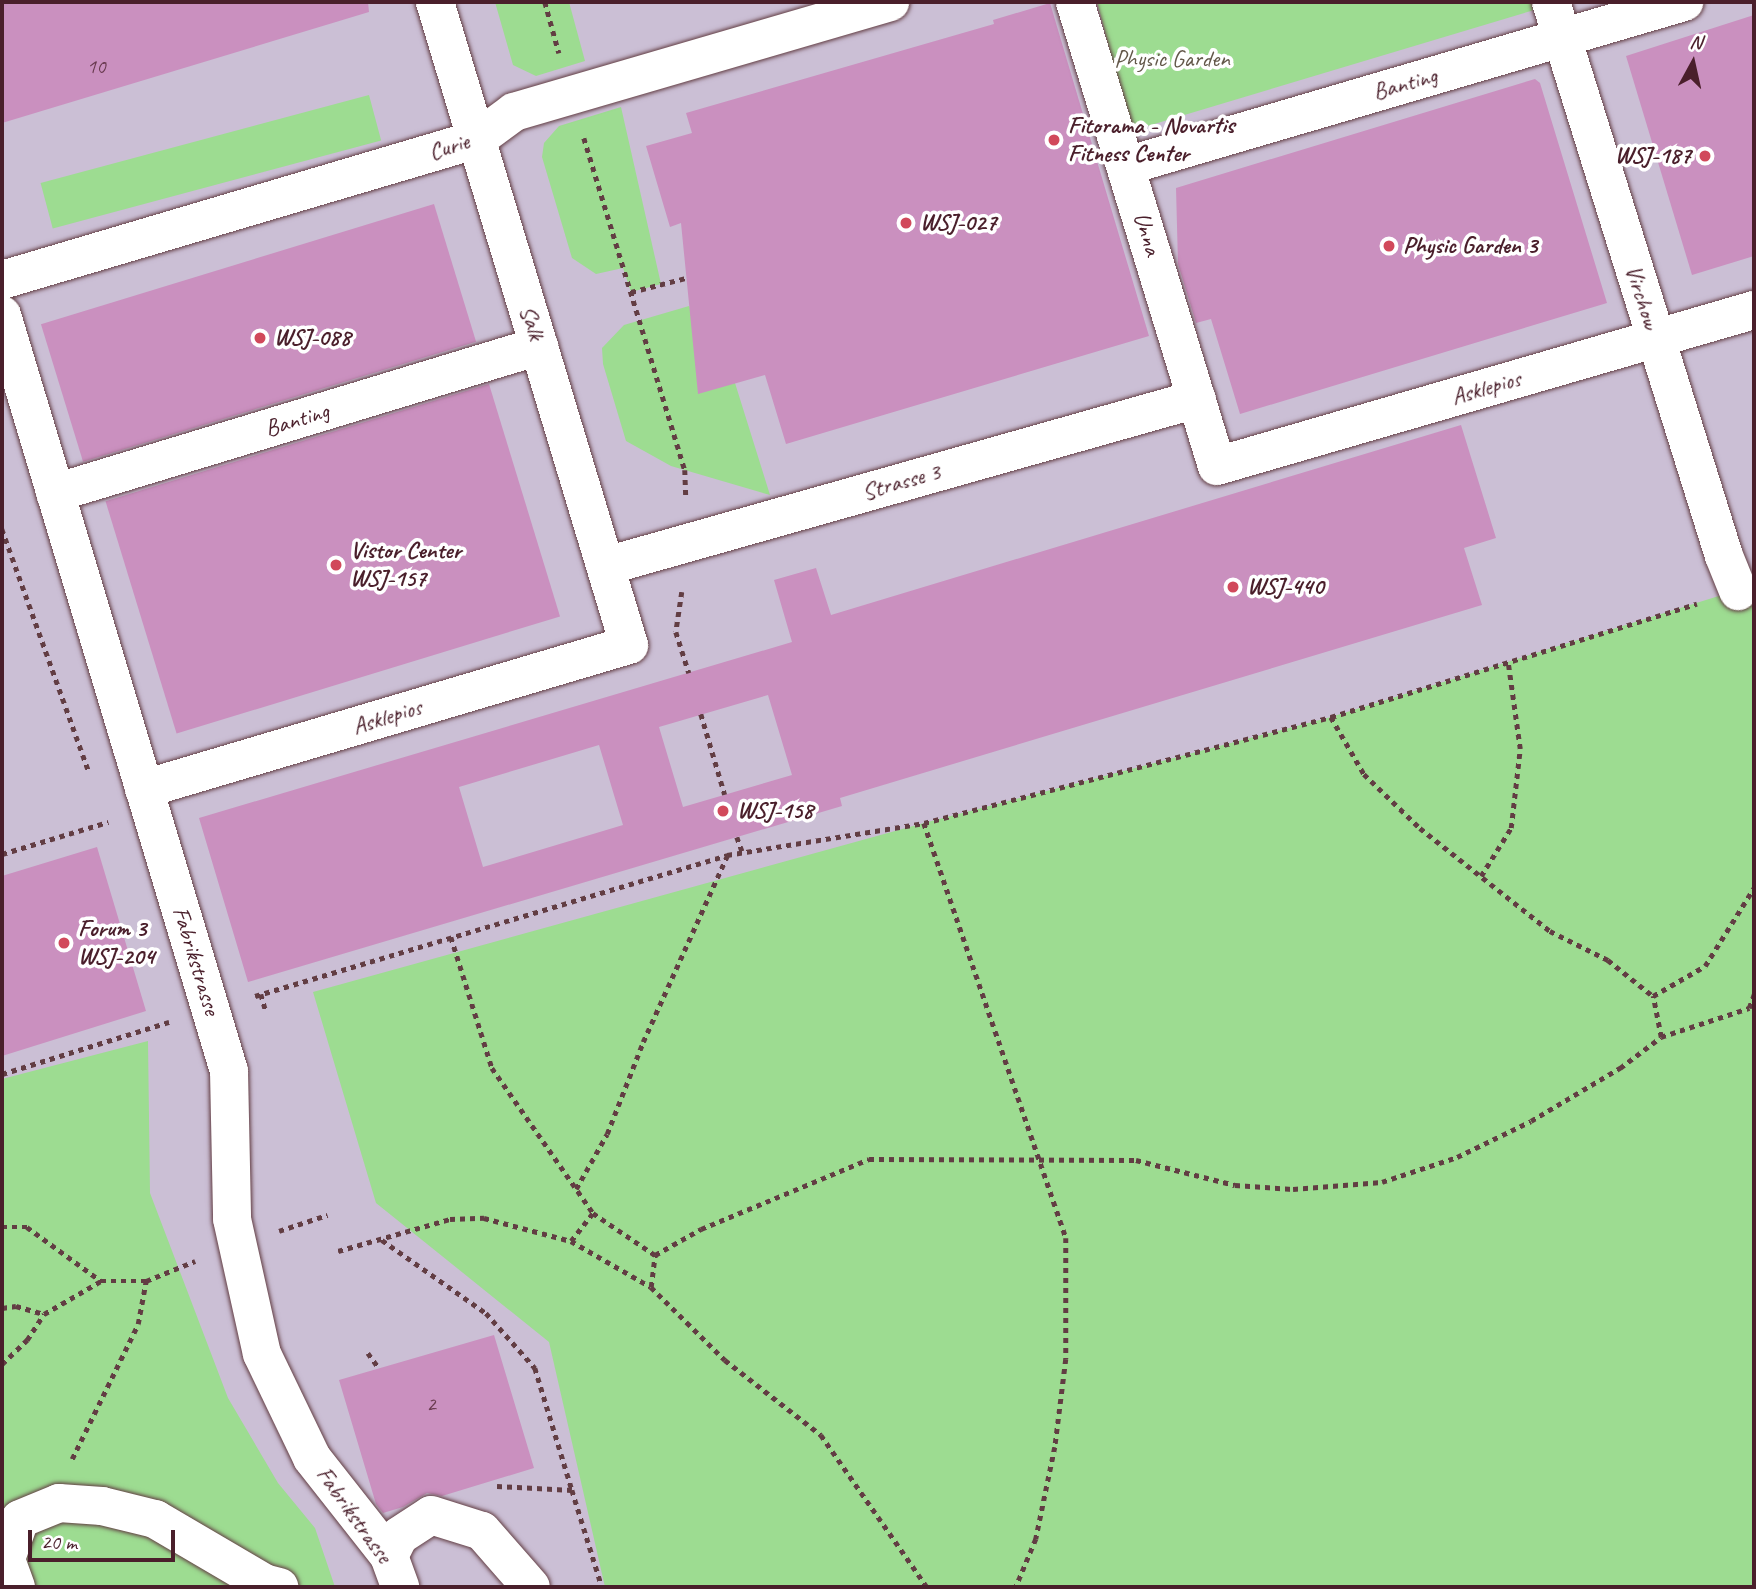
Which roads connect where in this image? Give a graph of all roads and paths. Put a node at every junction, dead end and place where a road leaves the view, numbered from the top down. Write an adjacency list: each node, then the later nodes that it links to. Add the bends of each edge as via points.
1 (435, 2): 8 (lane, Salk)
2 (890, 2): 7 (lane, Curie)
3 (1075, 2): 9 (lane, Unna)
4 (1551, 2): 6 (lane, Virchow)
5 (1684, 2): 6 (lane, Banting)
6 (1563, 38): 9 (lane, Banting); 15 (lane, Virchow)
7 (571, 95): 8 (lane, Curie, via 514,112); 12 (path)
8 (476, 140): 11 (lane, Curie); 16 (lane, Salk)
9 (1126, 166): 17 (lane, Unna)
10 (687, 278): 12 (path)
11 (2, 280)
12 (631, 292): 21 (path, via 685,470)
13 (1754, 310): 15 (lane, Asklepios)
14 (2, 315): 19 (lane, Fabrikstrasse)
15 (1655, 339): 18 (lane, Asklepios); 23 (lane, Virchow)
16 (539, 346): 19 (lane, Banting); 22 (lane, Salk)
17 (1197, 398): 18 (lane, Unna); 21 (lane, Strasse 3)
18 (1217, 466)
19 (55, 494): 31 (lane, Fabrikstrasse)
20 (2, 529): 29 (path)
21 (688, 543): 22 (lane, Strasse 3); 26 (path, via 677,632)
22 (606, 566): 24 (lane, Salk)
23 (1738, 591): 25 (path)
24 (629, 645): 31 (lane, Asklepios)
25 (1508, 662): 28 (path); 39 (path, via 1520,749 1511,828)
26 (689, 673)
27 (701, 714): 30 (path)
28 (1331, 717): 34 (path); 39 (path, via 1364,774 1419,828)
29 (93, 784)
30 (725, 795)
31 (147, 799): 33 (path); 47 (lane, Fabrikstrasse)
32 (102, 810): 33 (path)
33 (107, 822): 37 (path)
34 (923, 823): 36 (path); 52 (path)
35 (737, 837): 36 (path)
36 (742, 851): 38 (path)
37 (2, 854)
38 (727, 855): 41 (path); 53 (path, via 607,1134)
39 (1481, 876): 44 (path, via 1550,931 1608,960)
40 (1754, 888): 44 (path, via 1705,966)
41 (451, 937): 42 (path); 53 (path, via 492,1068)
42 (261, 994): 45 (path); 48 (path)
43 (1754, 994): 46 (path)
44 (1653, 996): 50 (path)
45 (248, 998)
46 (1749, 1009): 49 (path); 50 (path)
47 (210, 1010): 51 (path); 72 (lane, Fabrikstrasse, via 229,1071 232,1219 262,1354 312,1458)
48 (266, 1012)
49 (1754, 1013)
50 (1661, 1037): 52 (path, via 1620,1068 1531,1121 1457,1157 1382,1182 1258,1187 1136,1160)
51 (2, 1074)
52 (1037, 1157): 59 (path, via 869,1159 701,1229); 78 (path, via 1066,1238 1066,1359 1055,1447 1036,1539)
53 (576, 1189): 54 (path)
54 (593, 1213): 57 (path); 59 (path)
55 (2, 1227): 61 (path, via 27,1227)
56 (381, 1239): 57 (path, via 450,1219 484,1218); 58 (path); 71 (path, via 486,1313 535,1368)
57 (571, 1241): 63 (path)
58 (338, 1251)
59 (655, 1255): 63 (path)
60 (178, 1268): 62 (path)
61 (101, 1281): 62 (path); 65 (path)
62 (146, 1281): 69 (path, via 138,1324)
63 (651, 1287): 77 (path, via 724,1360 821,1434)
64 (2, 1308): 65 (path, via 16,1306)
65 (44, 1314): 67 (path)
66 (368, 1353): 68 (path)
67 (2, 1364)
68 (379, 1368)
69 (72, 1460)
70 (489, 1486): 71 (path)
71 (572, 1490): 76 (path)
72 (394, 1572): 75 (lane, via 398,1536 431,1515 482,1531)
73 (16, 1587): 74 (lane, via 6,1559 20,1519 59,1503 103,1506 155,1519 264,1583)
74 (279, 1587)
75 (531, 1587)
76 (602, 1587)
77 (927, 1587)
78 (1016, 1587)

